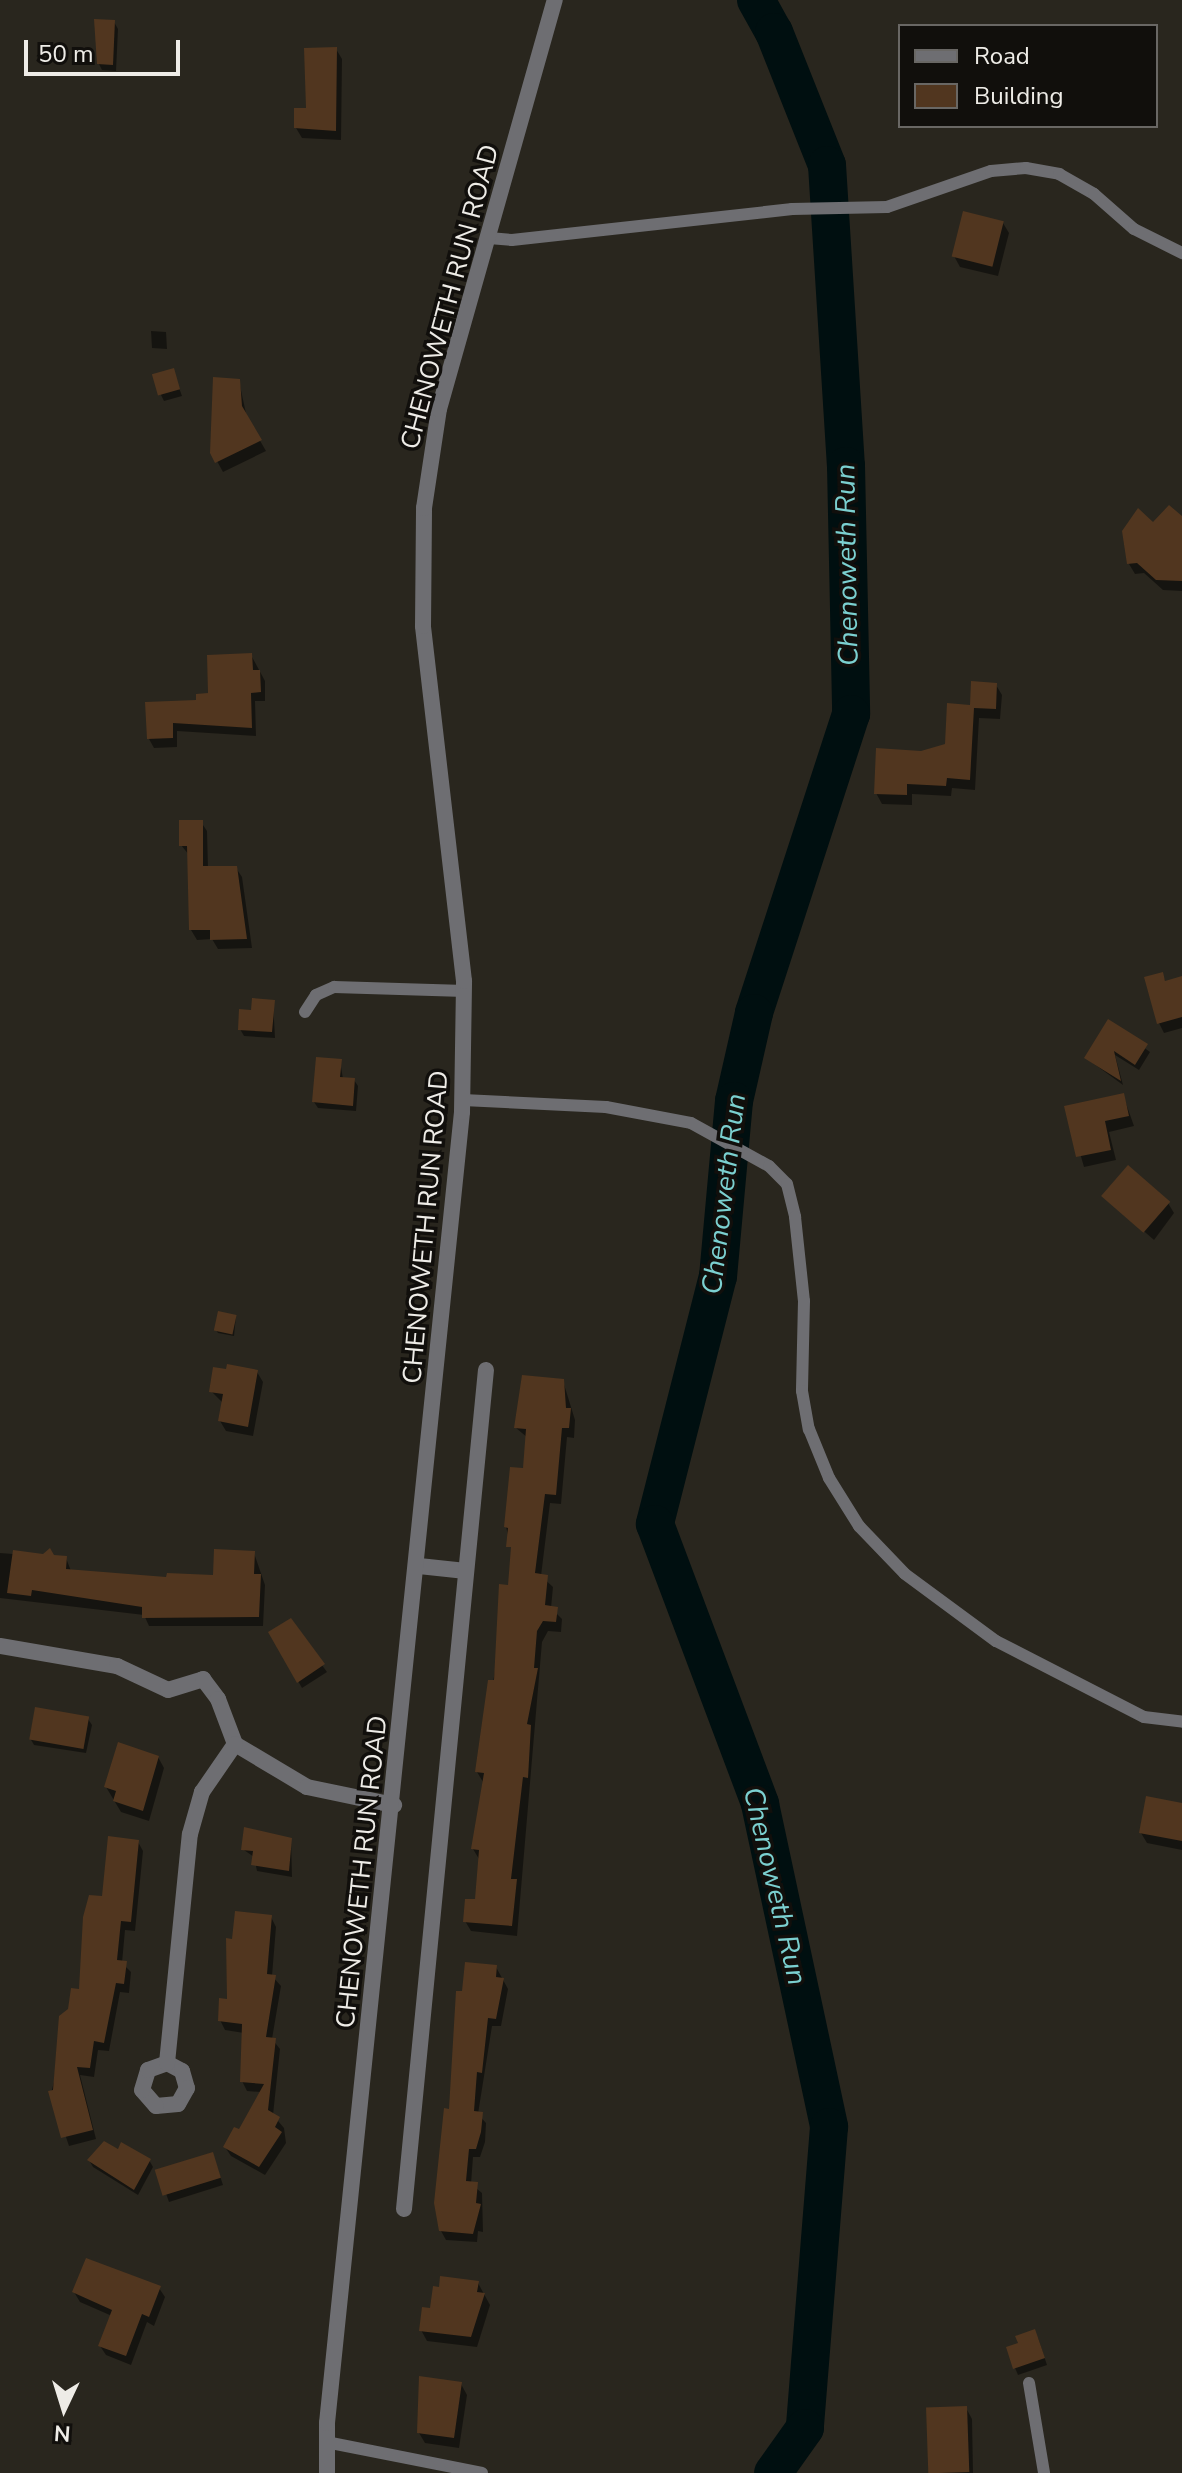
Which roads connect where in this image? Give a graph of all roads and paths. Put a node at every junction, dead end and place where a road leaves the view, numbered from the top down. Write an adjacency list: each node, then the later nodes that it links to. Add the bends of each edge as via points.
1 (555, 0): 2 (street, CHENOWETH RUN ROAD)
2 (489, 238): 3 (lane, via 512,240 792,209 887,207 961,179 1026,168 1059,174 1094,194 1134,229); 4 (street, CHENOWETH RUN ROAD, via 439,409 424,508 423,626)
3 (1182, 253)
4 (465, 991): 5 (lane, via 334,987 316,995); 6 (street, CHENOWETH RUN ROAD)
5 (305, 1012)
6 (463, 1100): 8 (street, CHENOWETH RUN ROAD); 11 (lane, via 606,1107 703,1130 749,1154 787,1184 804,1301 802,1391 809,1429 829,1478 859,1526 905,1574 996,1641 1144,1717)
7 (486, 1370): 9 (street)
8 (419, 1566): 9 (street); 13 (street, CHENOWETH RUN ROAD)
9 (466, 1571): 15 (street)
10 (0, 1646): 12 (street, via 117,1666 168,1690 203,1679 218,1699)
11 (1182, 1722)
12 (235, 1744): 13 (street, via 307,1787); 14 (street, via 202,1792 190,1834)
13 (394, 1805): 17 (street, CHENOWETH RUN ROAD)
14 (167, 2063)
15 (404, 2209)
16 (1029, 2383): 20 (lane)
17 (326, 2442): 18 (street, CHENOWETH RUN ROAD); 19 (lane)
18 (327, 2473)
19 (482, 2473)
20 (1044, 2473)

